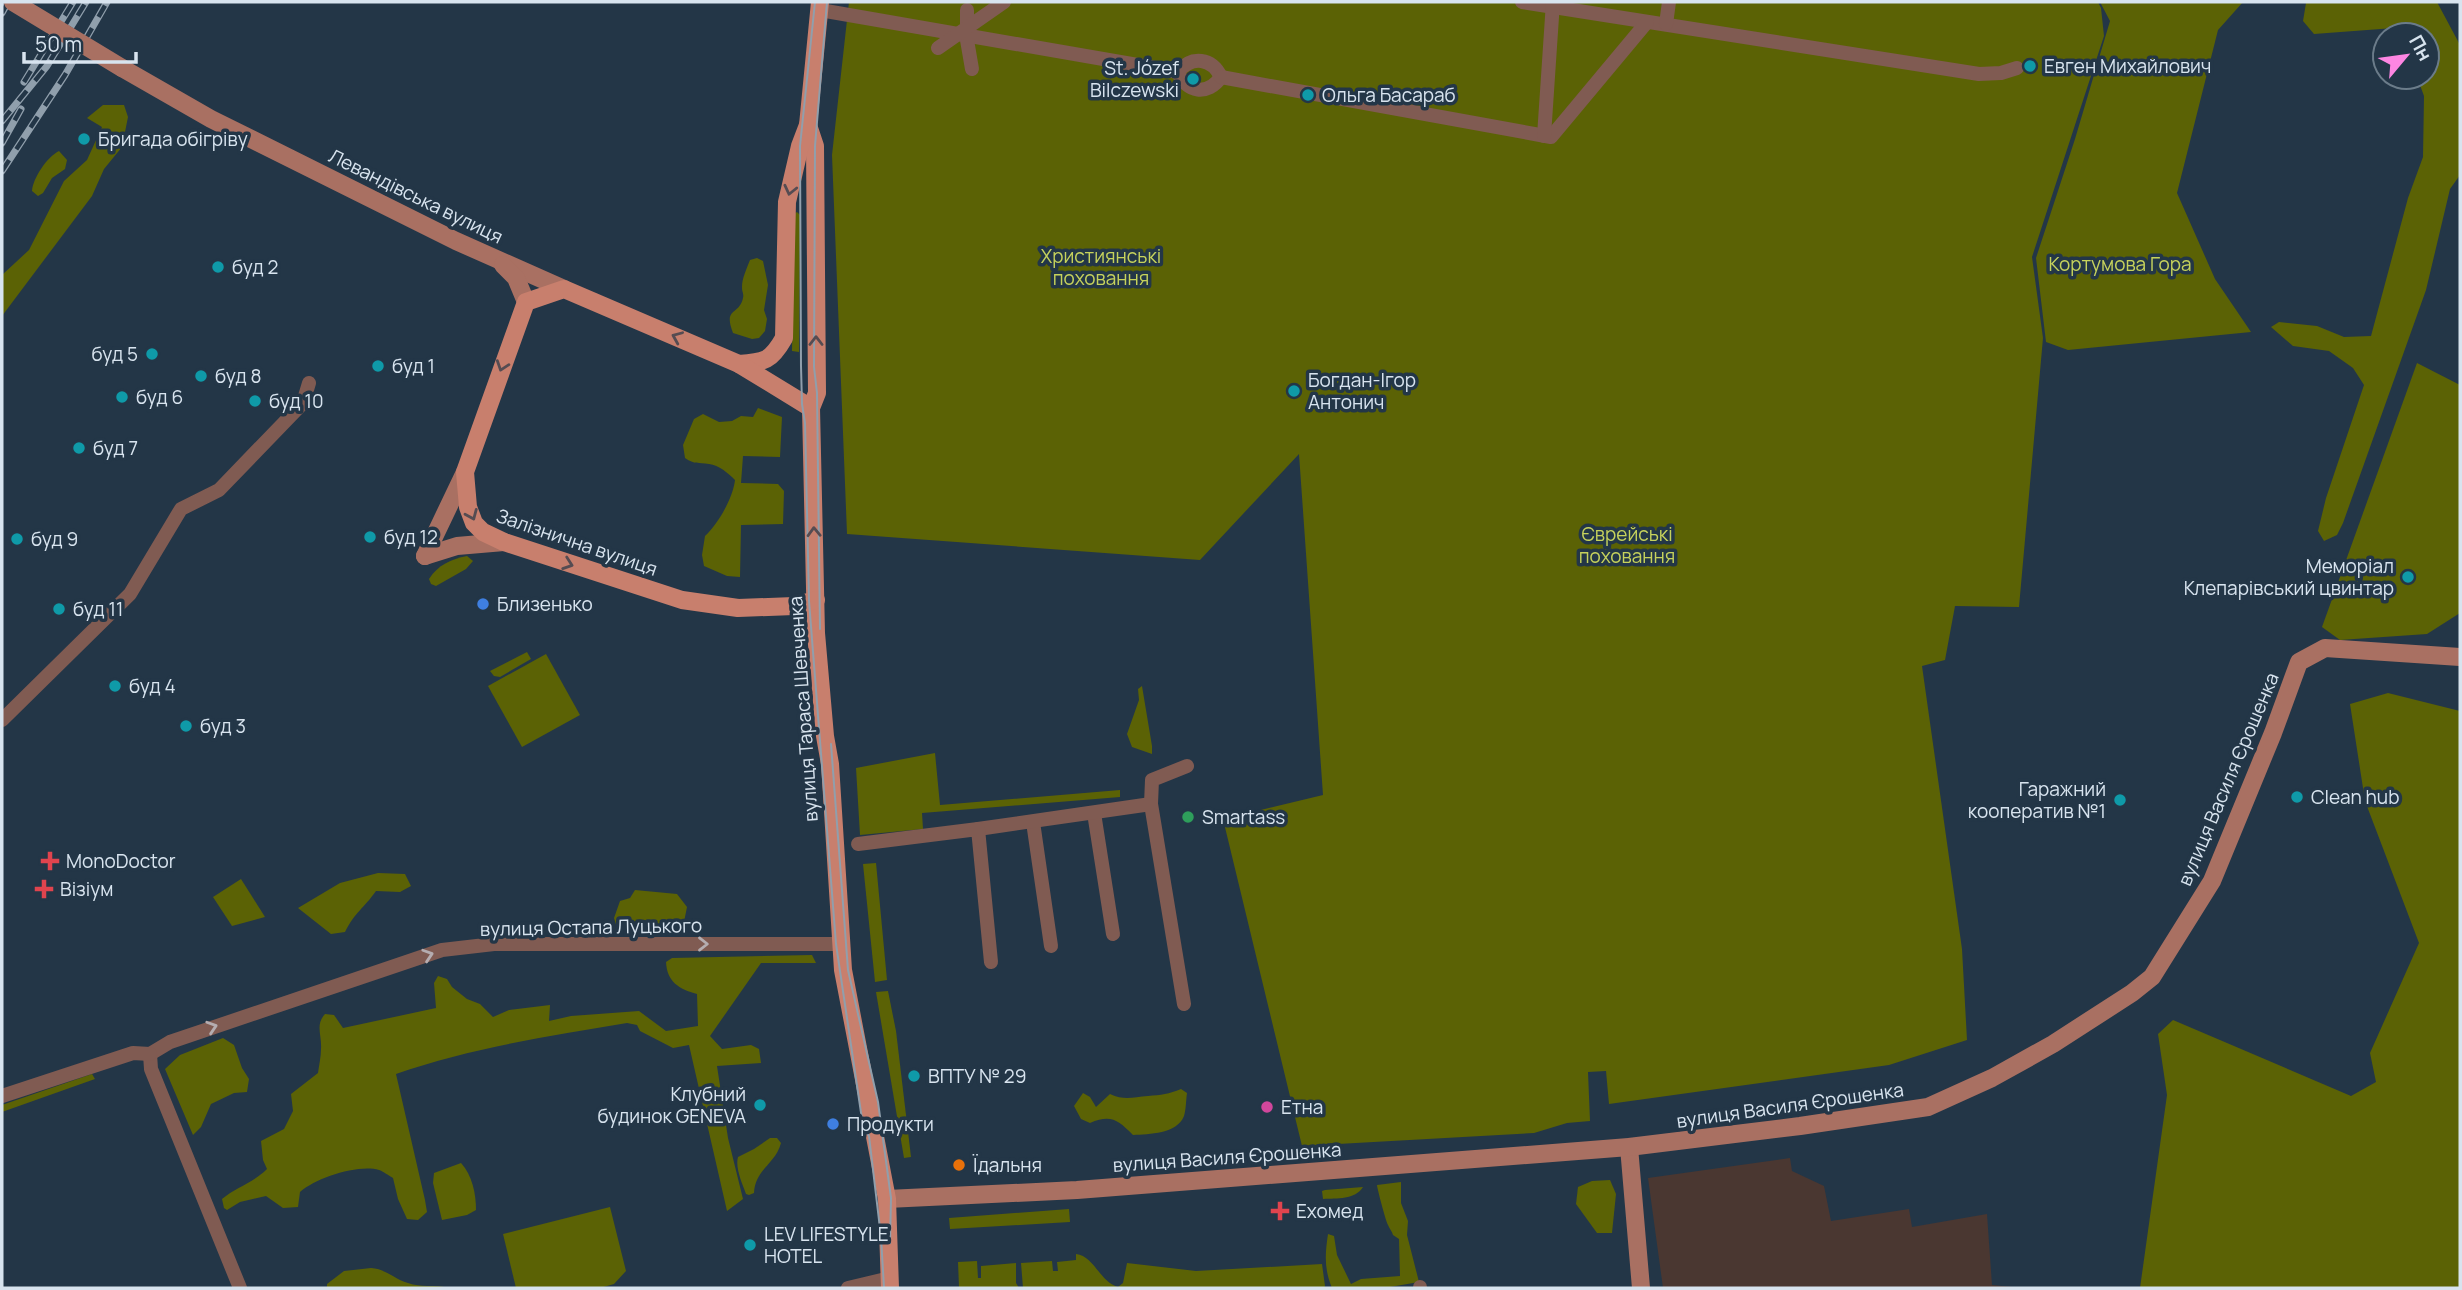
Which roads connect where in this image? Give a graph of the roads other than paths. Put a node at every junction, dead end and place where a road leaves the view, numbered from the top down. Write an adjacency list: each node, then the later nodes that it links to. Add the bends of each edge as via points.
1 (13, 2): 19 (main road, Левандівська вулиця, bridge, via 211,119)
2 (1004, 2): 11 (street)
3 (1522, 2): 5 (street)
4 (1669, 2): 10 (street)
5 (1553, 4): 9 (street); 18 (street)
6 (820, 6): 11 (street); 17 (main road, вулиця Тараса Шевченка)
7 (967, 10): 11 (street)
8 (945, 20): 11 (street)
9 (1647, 22): 10 (street); 18 (street, via 1551,137)
10 (1666, 24): 13 (street, via 1979,74)
11 (963, 33): 12 (street); 14 (street); 15 (street)
12 (938, 48)
13 (2017, 68)
14 (972, 69)
15 (1178, 72): 16 (street, via 1188,62 1201,60 1214,66); 16 (street, via 1185,84 1198,90 1211,87)
16 (1221, 77): 18 (street)
17 (808, 125): 22 (main road, вулиця Тараса Шевченка, one-way to 22, via 787,202 784,338 775,354 762,362); 24 (main road, вулиця Тараса Шевченка, one-way to 17, via 817,393 815,146)
18 (1544, 136)
19 (501, 262): 20 (main road, Левандівська вулиця); 21 (main road, via 516,278)
20 (564, 289): 21 (main road); 22 (main road, Левандівська вулиця, one-way to 20)
21 (526, 302): 25 (main road, Залізнична вулиця, one-way to 25)
22 (740, 364): 24 (main road, Левандівська вулиця)
23 (309, 383): 29 (street, via 303,403 219,490 181,509 130,594)
24 (811, 408): 27 (main road, вулиця Тараса Шевченка, one-way to 24)
25 (465, 472): 26 (main road, Залізнична вулиця, one-way to 26, via 474,523); 26 (main road, via 425,556 457,546)
26 (504, 542): 27 (main road, Залізнична вулиця, one-way to 27, via 682,600 738,608 794,606)
27 (816, 600): 37 (main road, вулиця Тараса Шевченка)
28 (2460, 657): 43 (main road, вулиця Василя Єрошенка, via 2325,648 2299,662 2212,881 2152,977 2053,1044 1928,1107)
29 (2, 720)
30 (1187, 766): 31 (street, via 1152,780)
31 (1151, 804): 32 (street); 40 (street)
32 (1094, 813): 33 (street); 36 (street)
33 (1033, 822): 34 (street); 38 (street)
34 (978, 829): 35 (street); 39 (street)
35 (858, 844)
36 (1113, 934)
37 (841, 944): 41 (street, вулиця Остапа Луцького, one-way to 37, via 170,1042 442,950 494,944); 44 (main road, вулиця Тараса Шевченка)
38 (1051, 946)
39 (991, 962)
40 (1184, 1004)
41 (150, 1054): 42 (street, вулиця Остапа Луцького, via 133,1053); 46 (street, via 151,1069)
42 (2, 1096)
43 (1629, 1147): 44 (main road, вулиця Василя Єрошенка, via 1065,1191); 48 (main road)
44 (887, 1199): 45 (main road, вулиця Тараса Шевченка)
45 (890, 1283): 47 (street)
46 (240, 1288)
47 (848, 1288)
48 (1640, 1288)

